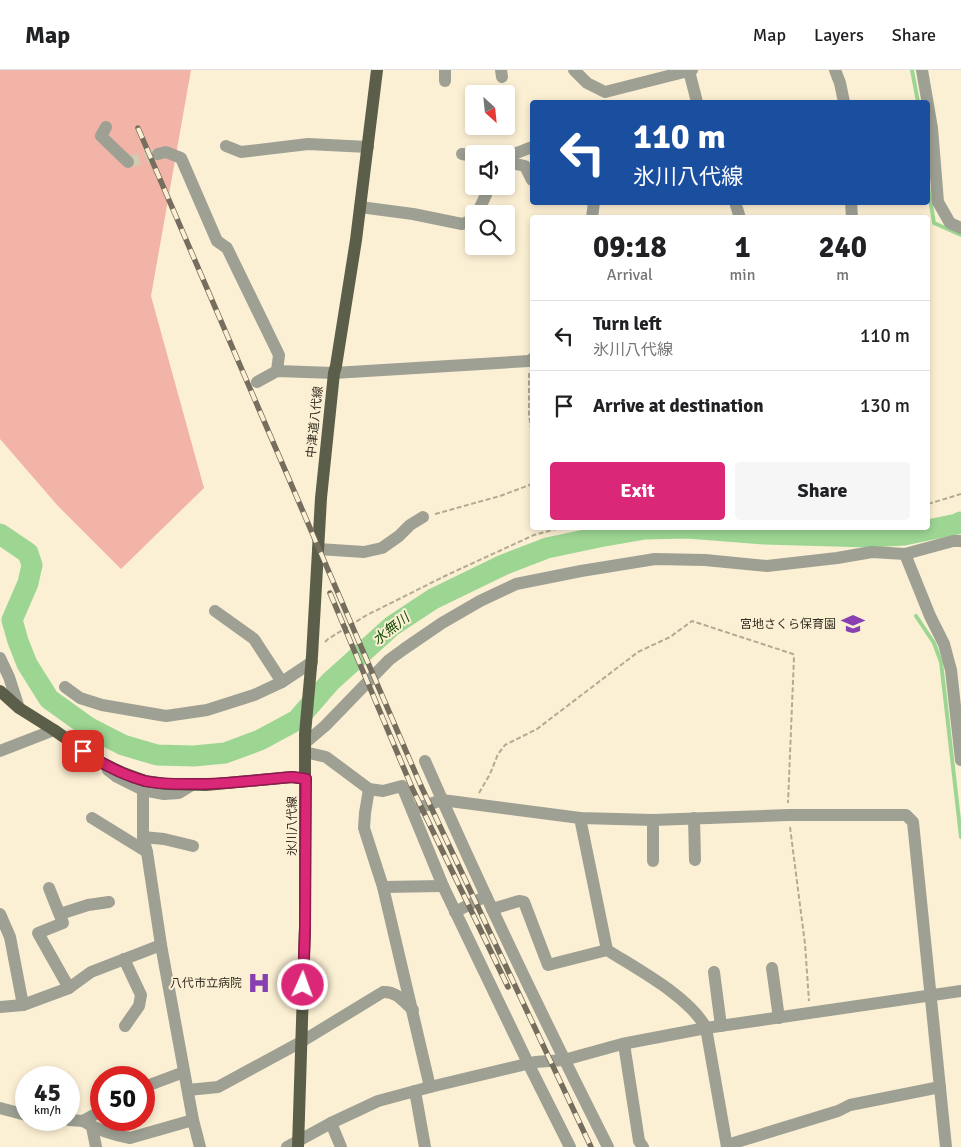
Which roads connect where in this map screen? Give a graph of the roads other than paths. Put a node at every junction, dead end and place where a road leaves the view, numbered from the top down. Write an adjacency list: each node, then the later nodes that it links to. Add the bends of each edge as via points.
1 (376, 70): 13 (main road, 中津道八代線)
2 (574, 70): 6 (street)
3 (690, 70): 6 (street); 7 (street)
4 (835, 70): 8 (street)
5 (922, 70): 9 (street)
6 (606, 97)
7 (697, 100)
8 (844, 100)
9 (927, 100)
10 (930, 116): 22 (street, via 938,202 950,223)
11 (106, 128): 17 (street, via 101,136)
12 (226, 146): 13 (street, via 241,152 308,144)
13 (368, 147): 20 (main road, 中津道八代線)
14 (530, 148): 16 (street)
15 (158, 154): 24 (street, via 166,152 181,158 217,241 227,248 279,355)
16 (515, 154)
17 (128, 162)
18 (515, 163): 19 (street, via 525,166)
19 (530, 176)
20 (360, 207): 21 (street); 25 (main road, 中津道八代線)
21 (465, 223)
22 (961, 228)
23 (530, 360): 25 (street)
24 (277, 371): 25 (street); 26 (street)
25 (334, 373): 29 (main road, 中津道八代線)
26 (257, 382)
27 (423, 517): 29 (street, via 382,548 364,552)
28 (961, 541): 30 (street)
29 (318, 549): 33 (main road, 中津道八代線)
30 (905, 554): 39 (street, via 872,552 767,566 655,559 516,584 442,623 389,660 326,726); 41 (street, via 944,644 951,670)
31 (215, 611): 34 (street, via 254,639)
32 (0, 658): 37 (street)
33 (312, 659): 34 (street); 39 (main road, 中津道八代線)
34 (282, 682): 35 (street, via 254,695 206,710 166,716 102,705 80,698)
35 (65, 687)
36 (2, 695): 37 (main road, 氷川八代線)
37 (19, 708): 38 (main road, 氷川八代線)
38 (54, 730): 40 (street); 42 (main road, 氷川八代線)
39 (305, 743): 44 (main road, 中津道八代線); 46 (street)
40 (0, 751)
41 (961, 760)
42 (98, 761): 45 (main road, 氷川八代線, via 145,781); 47 (street, via 117,777)
43 (425, 761): 48 (street)
44 (306, 779): 45 (main road, 氷川八代線, via 292,777); 83 (main road, 氷川八代線)
45 (192, 784): 47 (street, via 179,793)
46 (369, 789): 49 (street, via 383,791 402,786); 60 (street, via 364,828)
47 (143, 790): 54 (street)
48 (442, 800): 49 (street); 51 (street); 62 (street)
49 (412, 810): 59 (street)
50 (92, 818): 56 (street)
51 (580, 818): 53 (street); 69 (street)
52 (694, 818): 53 (street); 57 (street); 75 (street, via 906,815 913,822)
53 (653, 820): 58 (street)
54 (143, 837): 55 (street); 56 (street)
55 (193, 846)
56 (147, 852): 68 (street)
57 (695, 860)
58 (654, 861)
59 (443, 886): 60 (street); 65 (street)
60 (383, 887): 78 (street)
61 (50, 888): 67 (street)
62 (486, 896): 64 (street); 65 (street)
63 (109, 902): 67 (street)
64 (492, 909): 69 (street, via 524,902 548,965); 85 (street)
65 (455, 912): 86 (street)
66 (0, 914): 76 (street, via 10,938)
67 (60, 914): 73 (street, via 63,923 38,933)
68 (161, 945): 70 (street); 87 (street)
69 (607, 950): 82 (street, via 675,994)
70 (124, 959): 73 (street, via 91,972); 80 (street, via 141,995 139,1006)
71 (772, 968): 79 (street)
72 (714, 972): 81 (street)
73 (69, 988): 76 (street)
74 (961, 991): 75 (street)
75 (930, 996): 79 (street); 90 (street)
76 (23, 1005): 77 (street)
77 (0, 1007)
78 (413, 1010): 83 (street, via 394,993 383,992); 89 (street)
79 (779, 1018): 81 (street)
80 (125, 1026)
81 (721, 1026): 82 (street)
82 (706, 1028): 84 (street); 101 (street)
83 (301, 1042): 91 (street, via 218,1086); 100 (main road, 氷川八代線)
84 (624, 1044): 85 (street); 108 (street, via 639,1141)
85 (564, 1060): 86 (street); 107 (street)
86 (528, 1063): 89 (street); 106 (street)
87 (184, 1072): 88 (street); 91 (street)
88 (155, 1083)
89 (430, 1087): 92 (street)
90 (940, 1087): 101 (street, via 850,1105); 109 (street)
91 (188, 1090): 95 (street)
92 (415, 1091): 98 (street, via 378,1101); 105 (street)
93 (0, 1108): 94 (street)
94 (15, 1112)
95 (194, 1120): 99 (street, via 130,1138); 103 (street)
96 (90, 1121): 99 (street)
97 (80, 1122): 99 (street)
98 (331, 1123): 100 (street); 104 (street)
99 (87, 1124): 102 (street)
100 (294, 1145)
101 (727, 1146)
102 (96, 1147)
103 (200, 1147)
104 (341, 1147)
105 (425, 1147)
106 (570, 1147)
107 (608, 1147)
108 (643, 1147)
109 (946, 1147)

